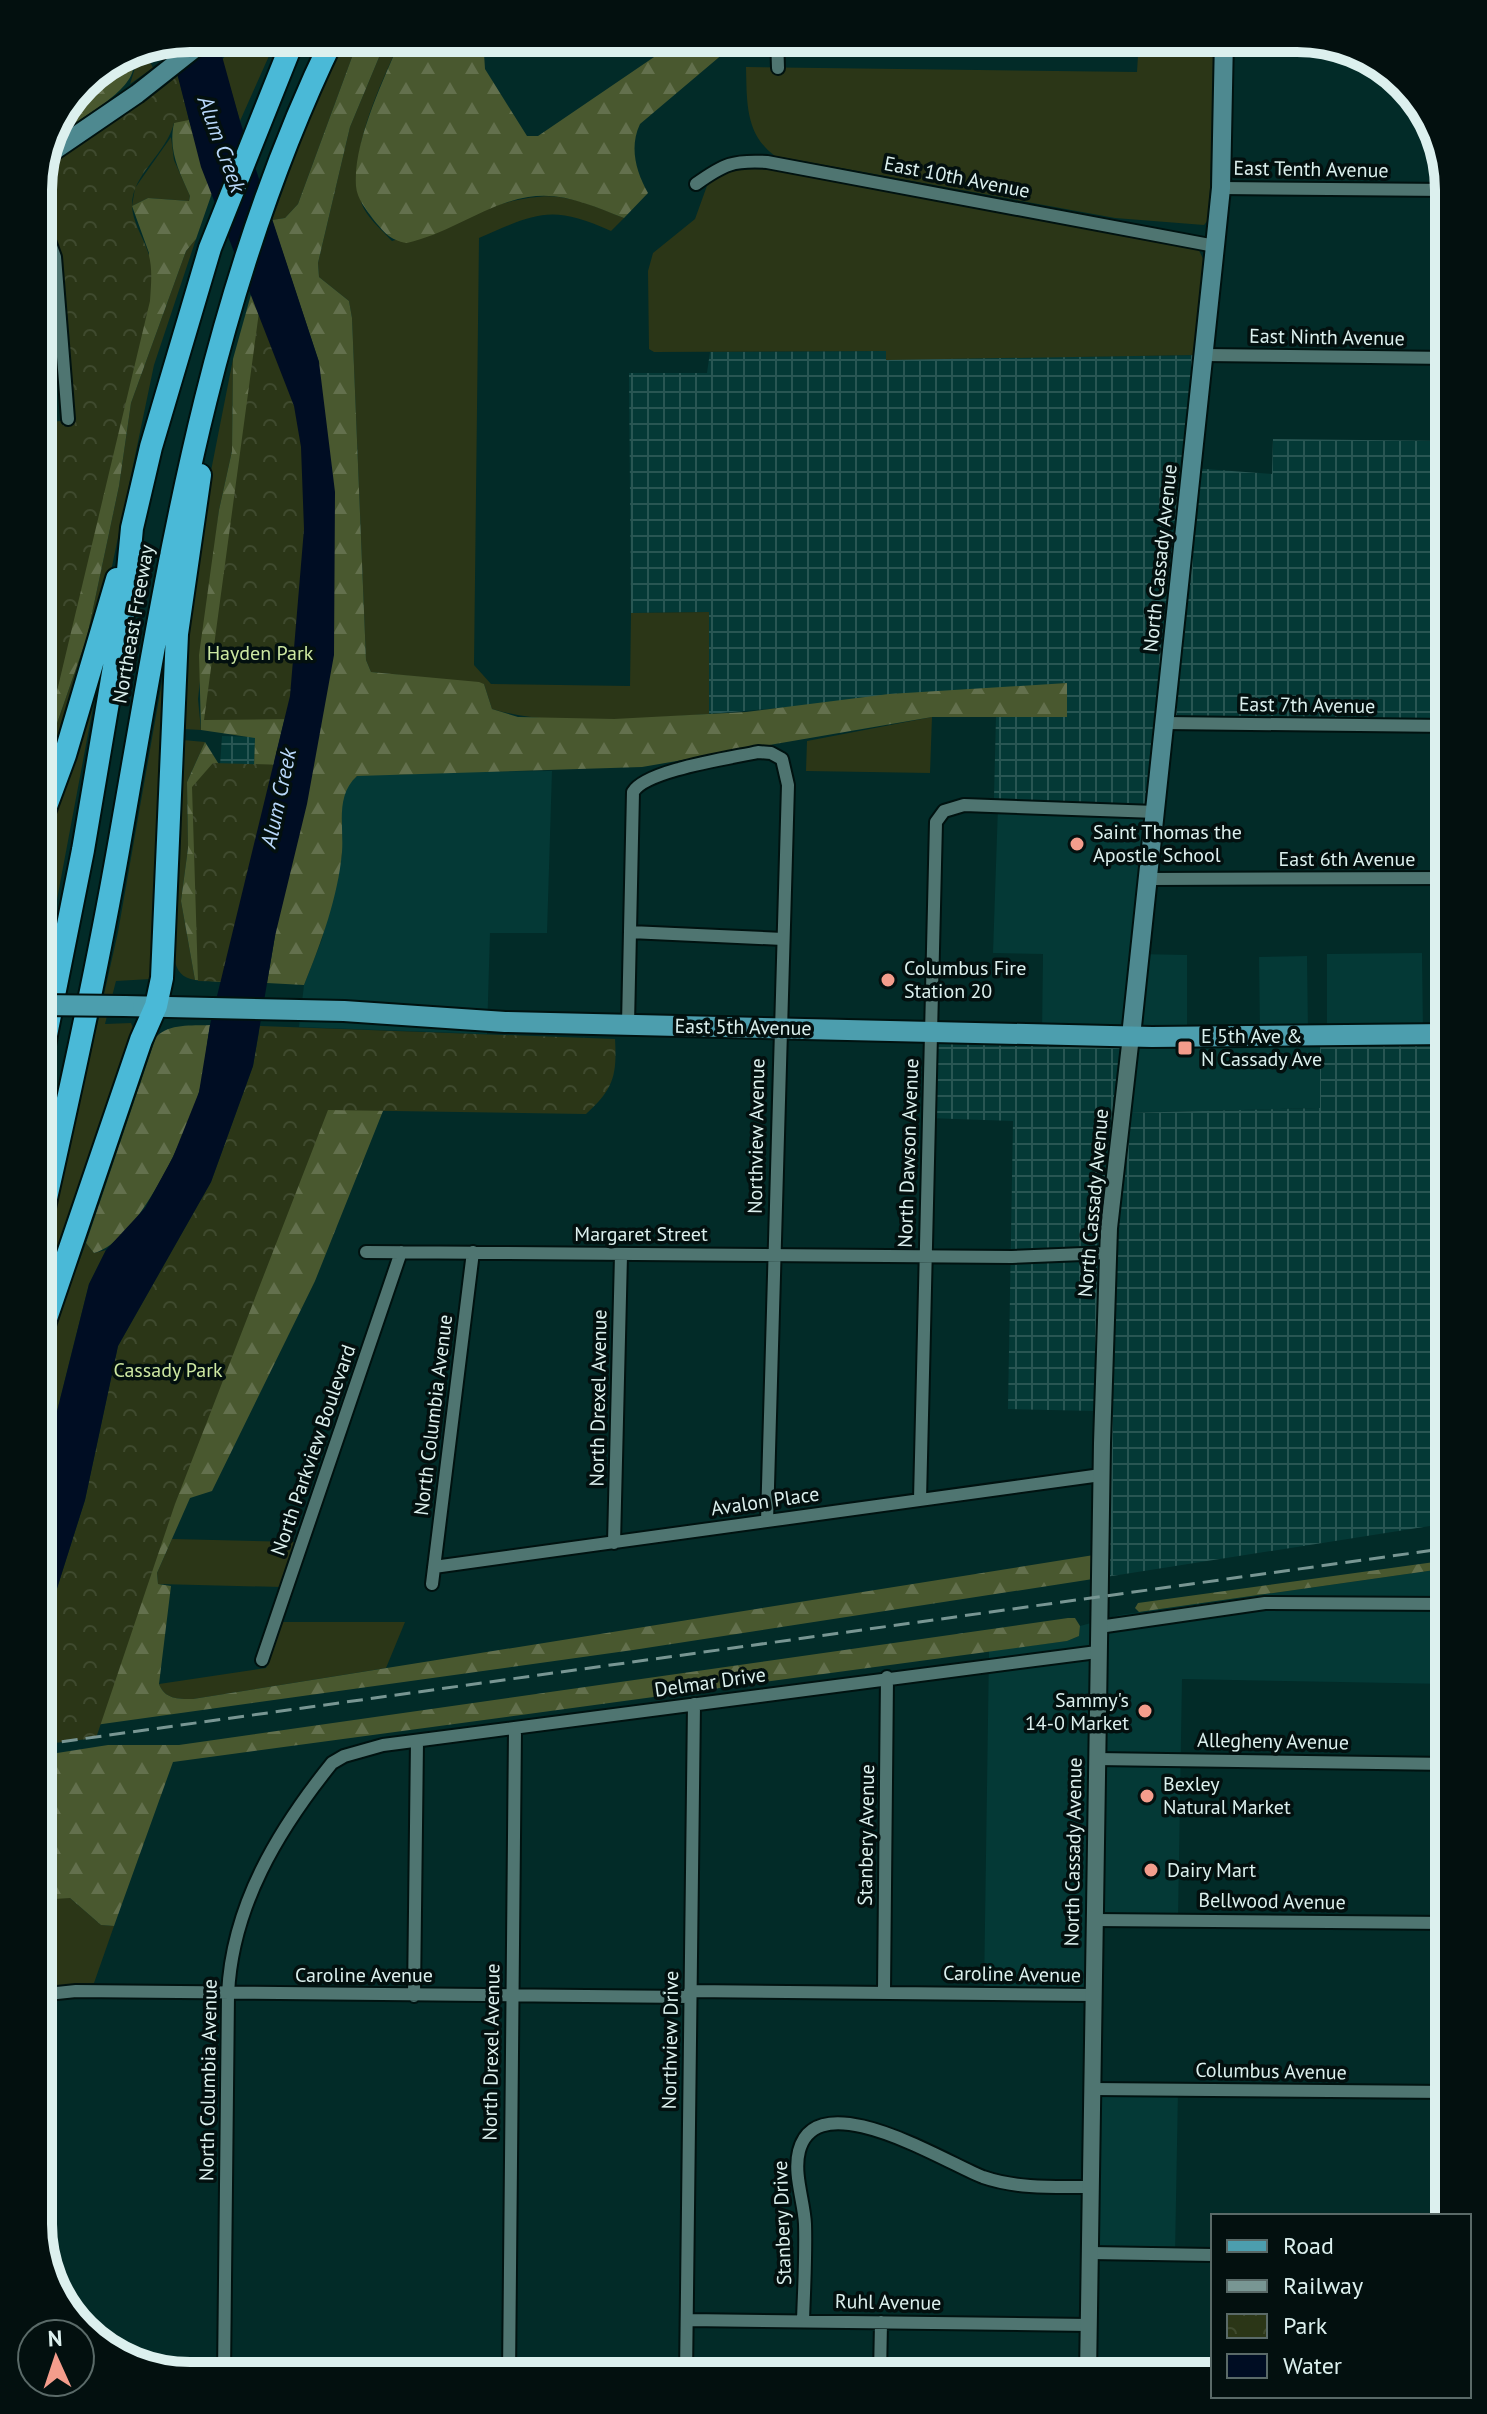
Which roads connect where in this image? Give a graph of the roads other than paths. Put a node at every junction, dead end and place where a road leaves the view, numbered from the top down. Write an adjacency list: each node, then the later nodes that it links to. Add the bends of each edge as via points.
1 (190, 52): 7 (main road)
2 (288, 52): 17 (highway, Northeast Freeway, via 200,279)
3 (326, 52): 13 (highway, Northeast Freeway, via 293,120)
4 (777, 52): 6 (street)
5 (1224, 52): 9 (main road, North Cassady Avenue)
6 (778, 68)
7 (60, 147)
8 (696, 184): 11 (street, East 10th Avenue, via 722,165 767,162)
9 (1221, 188): 10 (street, East Tenth Avenue); 11 (main road, North Cassady Avenue)
10 (1435, 190)
11 (1215, 246): 14 (main road, North Cassady Avenue)
12 (52, 249): 16 (street)
13 (229, 316): 28 (highway, via 177,634 162,978); 34 (highway, Northeast Freeway, via 173,530 96,973)
14 (1204, 355): 15 (street, East Ninth Avenue); 18 (main road, North Cassady Avenue)
15 (1435, 358)
16 (68, 419)
17 (132, 528): 20 (highway); 26 (highway, Northeast Freeway, via 125,602)
18 (1164, 723): 19 (street, East 7th Avenue); 21 (main road, North Cassady Avenue)
19 (1435, 726)
20 (52, 791)
21 (1156, 812): 23 (main road, North Cassady Avenue); 31 (street, North Dawson Avenue, via 964,805 944,811 935,835)
22 (1435, 878): 23 (street, East 6th Avenue)
23 (1149, 879): 33 (main road, North Cassady Avenue)
24 (630, 932): 25 (street); 25 (street, Northview Avenue, via 637,786 758,752 782,759 788,785); 29 (street)
25 (783, 939): 30 (street, Northview Avenue)
26 (52, 1005)
27 (52, 1005): 28 (main road, East 5th Avenue, bridge)
28 (156, 1006): 29 (main road, East 5th Avenue); 42 (highway)
29 (628, 1024): 30 (main road, East 5th Avenue)
30 (778, 1028): 31 (main road, East 5th Avenue); 40 (street, Northview Avenue)
31 (931, 1032): 33 (main road, East 5th Avenue); 41 (street, North Dawson Avenue)
32 (1435, 1034): 33 (main road, East 5th Avenue)
33 (1131, 1036): 38 (street, North Cassady Avenue)
34 (52, 1171)
35 (366, 1252): 36 (street, Margaret Street)
36 (401, 1252): 37 (street, Margaret Street); 52 (street, North Parkview Boulevard)
37 (473, 1252): 39 (street, Margaret Street); 47 (street, North Columbia Avenue)
38 (1108, 1253): 41 (street, Margaret Street); 43 (street, North Cassady Avenue)
39 (621, 1255): 40 (street, Margaret Street); 46 (street, North Drexel Avenue)
40 (773, 1255): 41 (street, Margaret Street); 45 (street, Northview Avenue)
41 (925, 1256): 44 (street, North Dawson Avenue)
42 (52, 1301)
43 (1101, 1475): 44 (street, Avalon Place); 50 (street, North Cassady Avenue)
44 (920, 1500): 45 (street, Avalon Place)
45 (767, 1521): 46 (street, Avalon Place)
46 (614, 1543): 47 (street, Avalon Place)
47 (434, 1567): 48 (street, North Columbia Avenue)
48 (432, 1584)
49 (1435, 1604): 50 (street, via 1265,1603)
50 (1099, 1627): 51 (street, North Cassady Avenue)
51 (1097, 1652): 53 (street, Delmar Drive); 57 (street, North Cassady Avenue)
52 (262, 1660)
53 (887, 1677): 54 (street, Delmar Drive); 62 (street, Stanbery Avenue)
54 (694, 1704): 55 (street, Delmar Drive); 65 (street, Northview Drive)
55 (515, 1729): 56 (street, Delmar Drive); 68 (street, North Drexel Avenue)
56 (417, 1741): 58 (street, Delmar Drive, via 358,1752); 67 (street)
57 (1096, 1759): 59 (street, Allegheny Avenue); 60 (street, North Cassady Avenue)
58 (332, 1763): 64 (street, North Columbia Avenue, via 270,1852 252,1888 233,1953)
59 (1435, 1764)
60 (1094, 1920): 61 (street, Bellwood Avenue); 66 (street, North Cassady Avenue)
61 (1435, 1923)
62 (884, 1992): 65 (street, Caroline Avenue); 66 (street, Caroline Avenue)
63 (52, 1994): 64 (street, Caroline Avenue)
64 (228, 1994): 67 (street, Caroline Avenue); 78 (street, North Columbia Avenue)
65 (690, 1994): 68 (street, Caroline Avenue); 74 (street, Northview Drive)
66 (1093, 1995): 69 (street, North Cassady Avenue)
67 (414, 1996): 68 (street, Caroline Avenue)
68 (511, 1996): 79 (street, North Drexel Avenue)
69 (1092, 2089): 70 (street, Columbus Avenue); 71 (street, North Cassady Avenue)
70 (1435, 2092)
71 (1091, 2187): 72 (street, North Cassady Avenue); 75 (street, Stanbery Drive, via 1031,2188 983,2177 866,2126 814,2131 798,2153 805,2222)
72 (1090, 2253): 73 (street); 77 (street, North Cassady Avenue)
73 (1211, 2255)
74 (687, 2320): 75 (street, Ruhl Avenue); 80 (street, Northview Drive)
75 (803, 2321): 76 (street, Ruhl Avenue)
76 (881, 2322): 77 (street, Ruhl Avenue); 81 (street)
77 (1089, 2325): 82 (street, North Cassady Avenue)
78 (224, 2362)
79 (509, 2362)
80 (686, 2362)
81 (880, 2362)
82 (1088, 2362)

